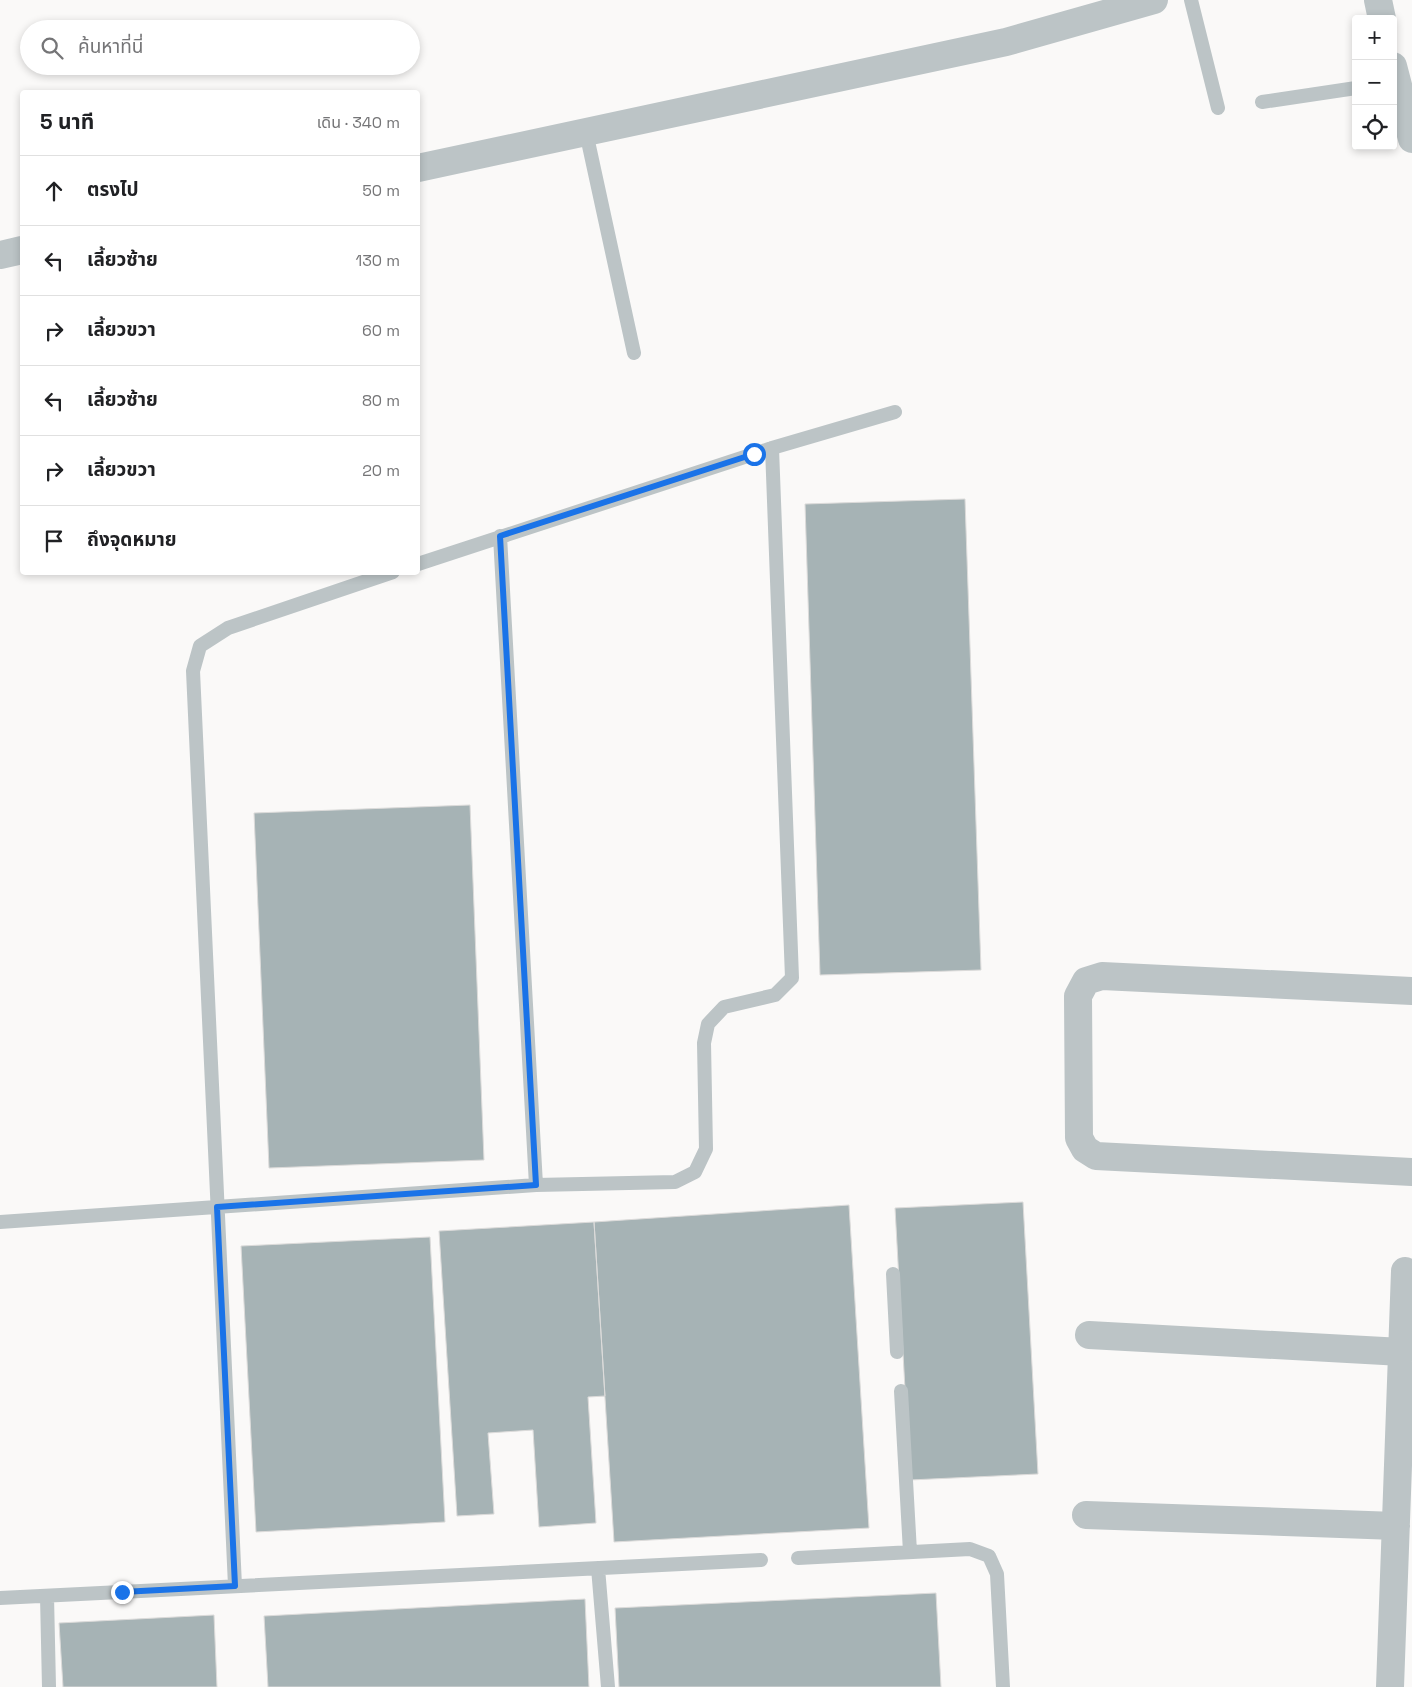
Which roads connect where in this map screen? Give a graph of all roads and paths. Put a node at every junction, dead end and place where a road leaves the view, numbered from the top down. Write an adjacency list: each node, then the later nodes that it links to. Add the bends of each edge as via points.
1 (1154, 0): 9 (street, via 1006,42)
2 (1191, 0): 8 (lane)
3 (1378, 0): 4 (street)
4 (1381, 15)
5 (1397, 88): 10 (street)
6 (1352, 89): 7 (lane)
7 (1262, 102)
8 (1218, 108)
9 (586, 132): 11 (street); 14 (lane)
10 (1412, 140)
11 (420, 168)
12 (20, 250): 13 (street)
13 (0, 254)
14 (634, 352)
15 (895, 412): 16 (lane)
16 (772, 448): 17 (lane); 22 (lane, via 792,978 774,995 724,1007 708,1024 704,1043 706,1149 695,1172 675,1182)
17 (500, 536): 18 (lane); 22 (lane)
18 (420, 563)
19 (384, 575): 23 (lane, via 228,628 200,646 193,671)
20 (1412, 991): 21 (street, via 1102,976 1086,981 1078,996 1079,1138 1085,1149 1096,1156)
21 (1412, 1172)
22 (536, 1185): 23 (lane)
23 (217, 1207): 24 (lane); 37 (lane)
24 (0, 1222)
25 (1405, 1270): 29 (street)
26 (893, 1274): 28 (lane)
27 (1089, 1334): 29 (street)
28 (897, 1352)
29 (1402, 1352): 32 (street)
30 (901, 1391): 33 (lane)
31 (1086, 1515): 32 (street)
32 (1396, 1526): 43 (street)
33 (910, 1552): 34 (lane); 42 (lane, via 970,1549 989,1556 997,1574)
34 (798, 1558)
35 (762, 1560): 36 (lane)
36 (598, 1568): 37 (lane); 41 (lane)
37 (235, 1586): 38 (lane)
38 (47, 1596): 39 (lane); 40 (lane)
39 (0, 1598)
40 (49, 1687)
41 (608, 1687)
42 (1003, 1687)
43 (1390, 1687)

